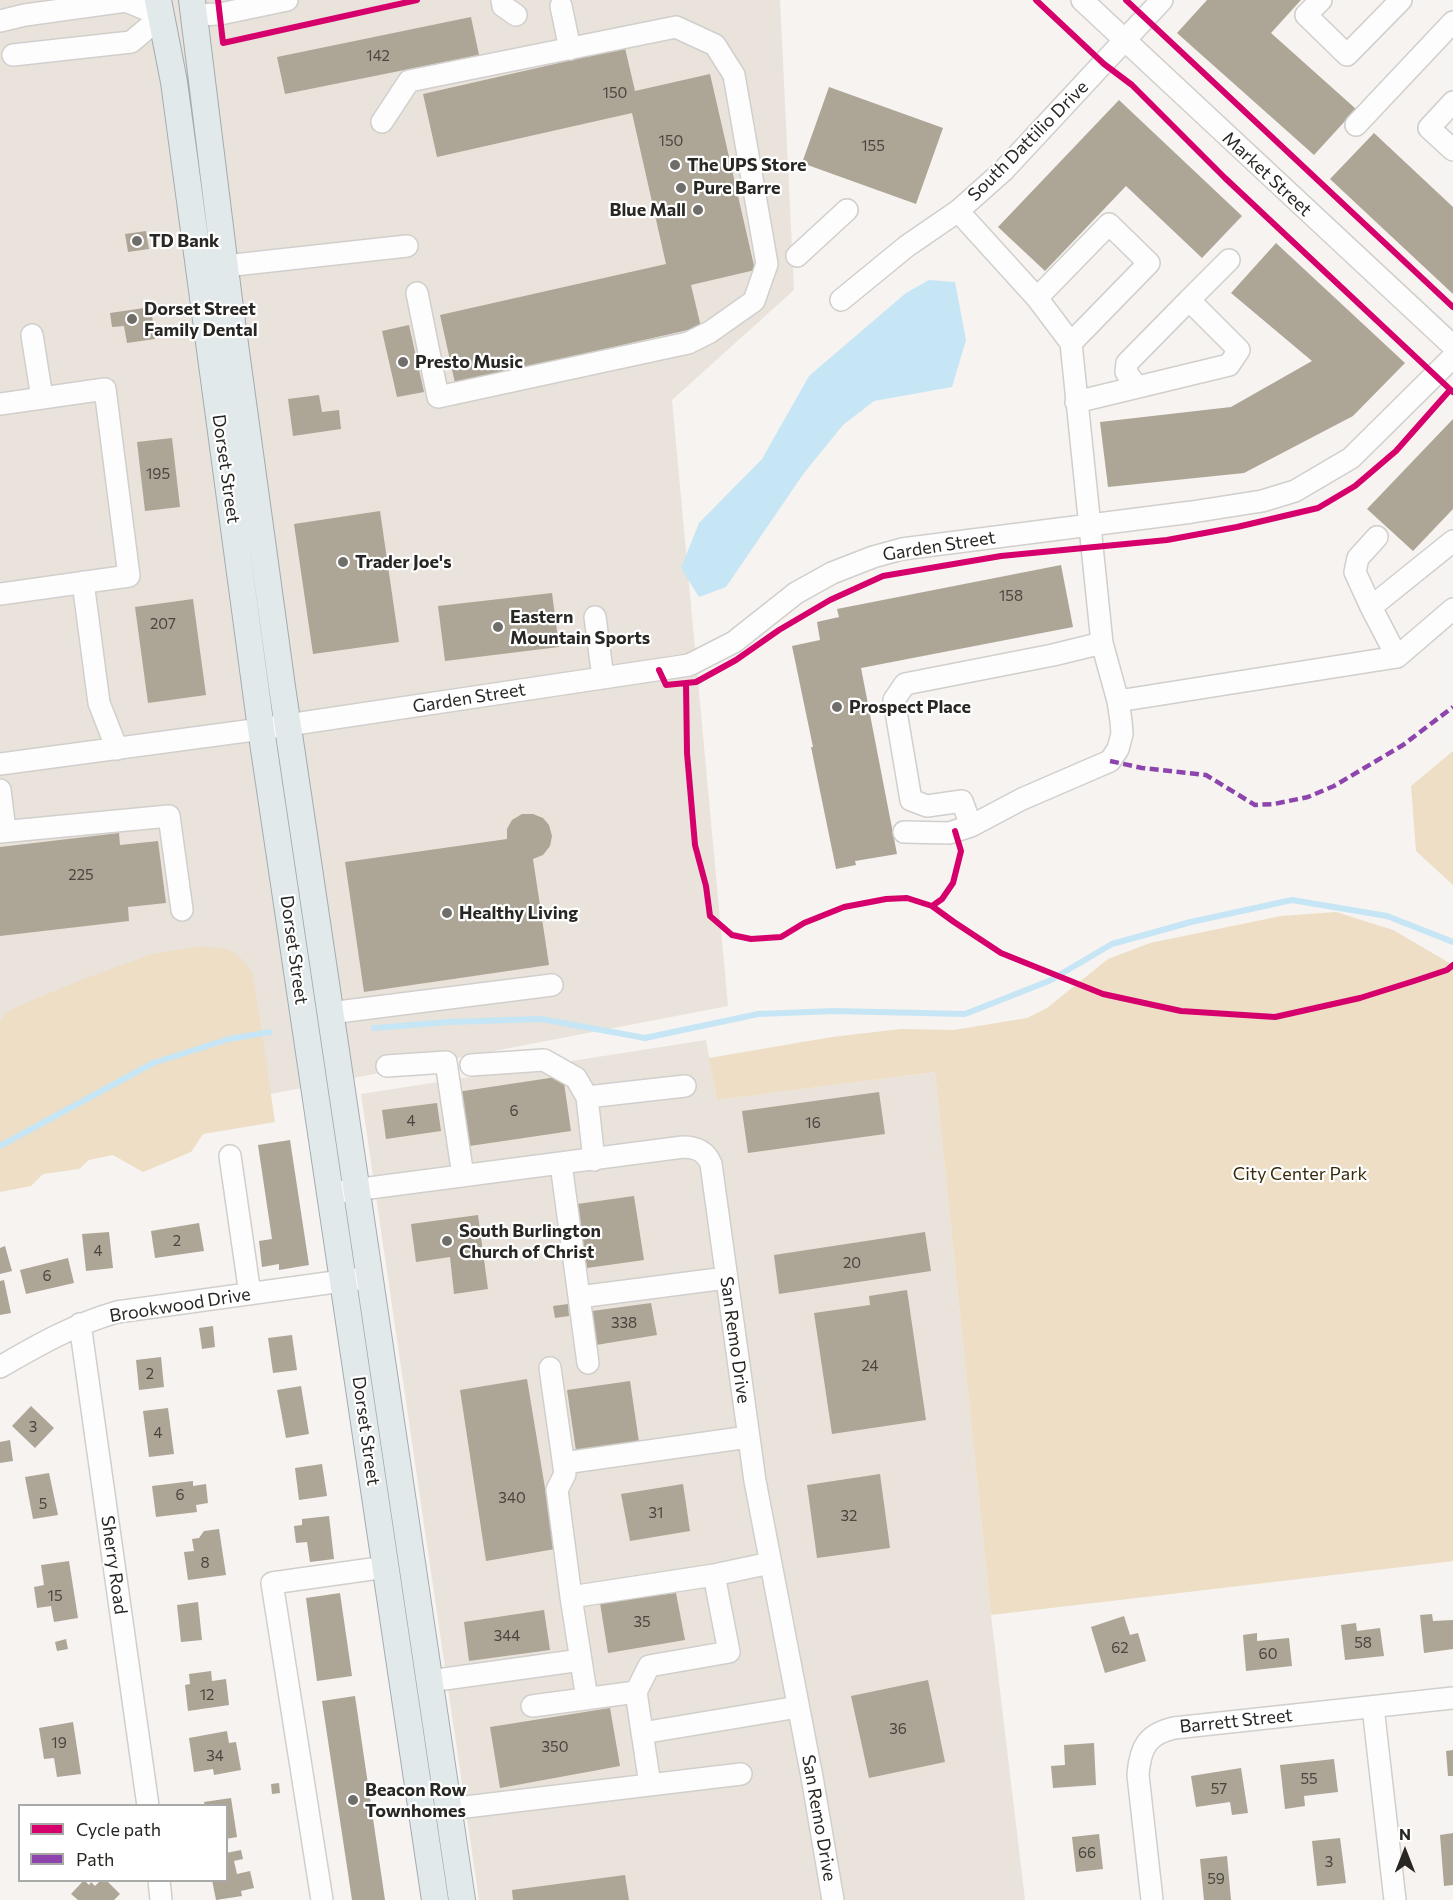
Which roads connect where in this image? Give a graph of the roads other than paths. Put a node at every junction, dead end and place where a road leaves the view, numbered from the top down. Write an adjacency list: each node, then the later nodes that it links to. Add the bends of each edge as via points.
1 (287, 0): 8 (street, via 220,14)
2 (1082, 0): 12 (street, Market Street)
3 (1162, 0): 12 (street, South Dattilio Drive)
4 (1321, 0): 5 (street, via 1306,15 1347,55)
5 (1401, 0)
6 (561, 6): 13 (street)
7 (160, 8): 8 (main road); 9 (street, via 126,1); 14 (street, via 131,42); 25 (main road, Dorset Street)
8 (193, 8): 24 (main road, Dorset Street)
9 (0, 21)
10 (1453, 21): 17 (street)
11 (0, 26): 14 (street)
12 (1124, 40): 20 (street, South Dattilio Drive, via 1003,171); 32 (street, Market Street)
13 (570, 49): 16 (street, via 409,81); 26 (street, via 676,27 716,45 734,75 767,264 754,301 688,343 438,397)
14 (6, 58)
15 (1453, 102): 18 (street, via 1429,128)
16 (382, 122)
17 (1356, 125)
18 (1453, 150)
19 (847, 210): 22 (street)
20 (958, 211): 27 (street); 28 (street, South Dattilio Drive, via 907,246)
21 (407, 246): 24 (street)
22 (797, 256)
23 (1228, 260): 29 (street)
24 (225, 266): 25 (main road); 50 (main road, Dorset Street)
25 (199, 271): 51 (main road, Dorset Street)
26 (417, 293)
27 (1037, 298): 31 (street); 31 (street, via 1109,224 1149,263)
28 (841, 300)
29 (1189, 300): 34 (street, via 1127,363 1126,372); 34 (street, via 1239,350 1228,365)
30 (32, 334): 35 (street)
31 (1071, 343): 36 (street)
32 (1453, 346)
33 (1453, 357): 38 (street, Garden Street, via 1351,458 1295,491 1251,503)
34 (1137, 387): 36 (street)
35 (42, 398): 37 (street); 41 (street, via 105,389 129,576)
36 (1076, 402): 38 (street)
37 (0, 404)
38 (1090, 525): 46 (street); 48 (street, Garden Street, via 913,547 873,557 796,593 734,642 711,655 689,664)
39 (1377, 537): 43 (street, via 1358,558 1355,572)
40 (1453, 541): 43 (street)
41 (83, 582): 42 (street); 52 (street, via 99,703)
42 (0, 594)
43 (1371, 608): 47 (street)
44 (1453, 609): 47 (street)
45 (595, 617): 48 (street)
46 (1102, 643): 49 (street); 55 (street, via 905,684 894,700 911,800 927,806 962,801)
47 (1397, 657): 49 (street)
48 (603, 678): 50 (street, Garden Street)
49 (1118, 701): 55 (street, via 1122,734 1119,749 1110,761)
50 (288, 725): 51 (street, Garden Street); 60 (main road, Dorset Street)
51 (261, 729): 52 (street, Garden Street); 70 (main road, Dorset Street)
52 (117, 749): 53 (street, Garden Street)
53 (0, 764)
54 (0, 790): 56 (street)
55 (971, 826): 57 (street, via 949,833)
56 (2, 832): 58 (street, via 169,816)
57 (904, 832)
58 (182, 910)
59 (552, 986): 60 (street)
60 (330, 1014): 69 (main road, Dorset Street)
61 (471, 1065): 64 (street, via 544,1060 576,1078)
62 (387, 1066): 68 (street, via 446,1062)
63 (685, 1086): 64 (street)
64 (586, 1097): 66 (street)
65 (230, 1156): 74 (street)
66 (594, 1160): 67 (street, San Remo Drive); 72 (street, San Remo Drive, via 683,1147 692,1147 708,1157)
67 (561, 1164): 68 (street, San Remo Drive); 75 (street)
68 (463, 1176): 69 (street, San Remo Drive)
69 (357, 1190): 70 (street, San Remo Drive); 71 (main road, Dorset Street)
70 (331, 1193): 73 (main road, Dorset Street)
71 (370, 1277): 73 (street, Brookwood Drive); 87 (main road, Dorset Street)
72 (726, 1278): 75 (street); 80 (street, San Remo Drive)
73 (343, 1281): 74 (street, Brookwood Drive); 83 (main road, Dorset Street)
74 (250, 1294): 76 (street, Brookwood Drive, via 117,1312)
75 (579, 1297): 77 (street)
76 (80, 1324): 78 (street, Brookwood Drive); 97 (street, Sherry Road)
77 (588, 1364)
78 (0, 1367)
79 (550, 1368): 81 (street)
80 (748, 1437): 81 (street); 82 (street, San Remo Drive)
81 (564, 1463): 85 (street, via 565,1474 557,1490)
82 (770, 1563): 84 (street); 92 (street, San Remo Drive)
83 (386, 1567): 101 (street, via 272,1583); 102 (main road, Dorset Street)
84 (714, 1575): 85 (street); 88 (street, via 729,1652 649,1666)
85 (571, 1597): 86 (street)
86 (581, 1660): 87 (street); 90 (street)
87 (430, 1681): 98 (main road, Dorset Street)
88 (636, 1692): 90 (street); 94 (street)
89 (1453, 1698): 93 (street, Barrett Street)
90 (588, 1699): 91 (street)
91 (532, 1706)
92 (798, 1707): 94 (street); 104 (street, San Remo Drive)
93 (1373, 1707): 105 (street, Barrett Street, via 1174,1728 1152,1737 1139,1759 1138,1775); 106 (street)
94 (642, 1733): 96 (street)
95 (741, 1774): 96 (street)
96 (650, 1785): 98 (street)
97 (148, 1804)
98 (449, 1809): 103 (main road, Dorset Street)
99 (159, 1882): 100 (street)
100 (161, 1900)
101 (322, 1900)
102 (435, 1900)
103 (462, 1900)
104 (832, 1900)
105 (1152, 1900)
106 (1395, 1900)

